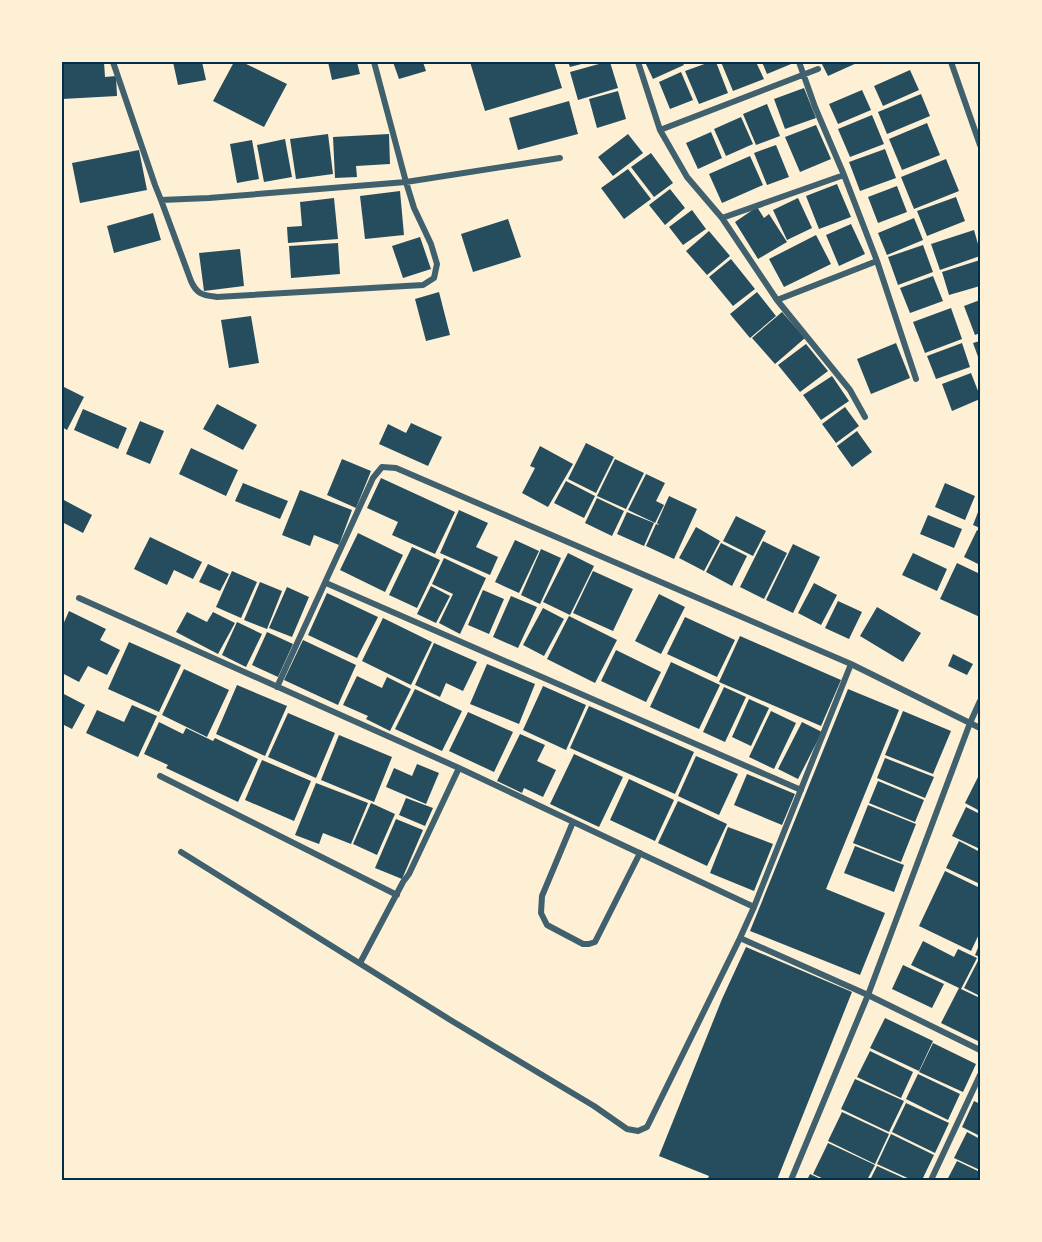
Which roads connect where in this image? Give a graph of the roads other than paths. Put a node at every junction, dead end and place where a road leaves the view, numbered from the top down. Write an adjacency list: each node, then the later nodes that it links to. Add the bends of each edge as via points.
1 (113, 62): 13 (street)
2 (374, 62): 12 (street)
3 (638, 62): 8 (street)
4 (799, 62): 7 (street)
5 (951, 62): 9 (street)
6 (818, 69): 7 (street)
7 (803, 73): 8 (street); 11 (street)
8 (660, 130): 14 (street, via 687,177)
9 (981, 145)
10 (560, 158): 12 (street)
11 (844, 175): 14 (street); 15 (street)
12 (406, 182): 13 (street); 13 (street, via 437,264 435,278 423,285 203,295 194,289)
13 (162, 200)
14 (722, 218): 16 (street)
15 (877, 261): 16 (street); 17 (street)
16 (777, 300): 18 (street, via 850,390)
17 (916, 379)
18 (865, 417)
19 (326, 583): 21 (street, via 373,478 382,467 396,468); 22 (street); 28 (street)
20 (79, 598): 22 (street)
21 (851, 664): 24 (street); 28 (street)
22 (277, 687): 26 (street)
23 (981, 701): 24 (street)
24 (970, 723): 25 (street); 36 (street)
25 (981, 728)
26 (459, 768): 29 (street); 32 (street)
27 (160, 777): 32 (street)
28 (801, 790): 33 (street)
29 (573, 822): 31 (street); 31 (street, via 542,896 541,913 547,925 583,944 595,942)
30 (181, 852): 35 (street)
31 (640, 853): 33 (street)
32 (397, 895): 35 (street)
33 (754, 907): 34 (street)
34 (740, 938): 35 (street, via 647,1127 638,1131 627,1129); 36 (street)
35 (360, 963)
36 (868, 995): 37 (street); 39 (street)
37 (981, 1050)
38 (981, 1075): 40 (street)
39 (790, 1180)
40 (931, 1180)

